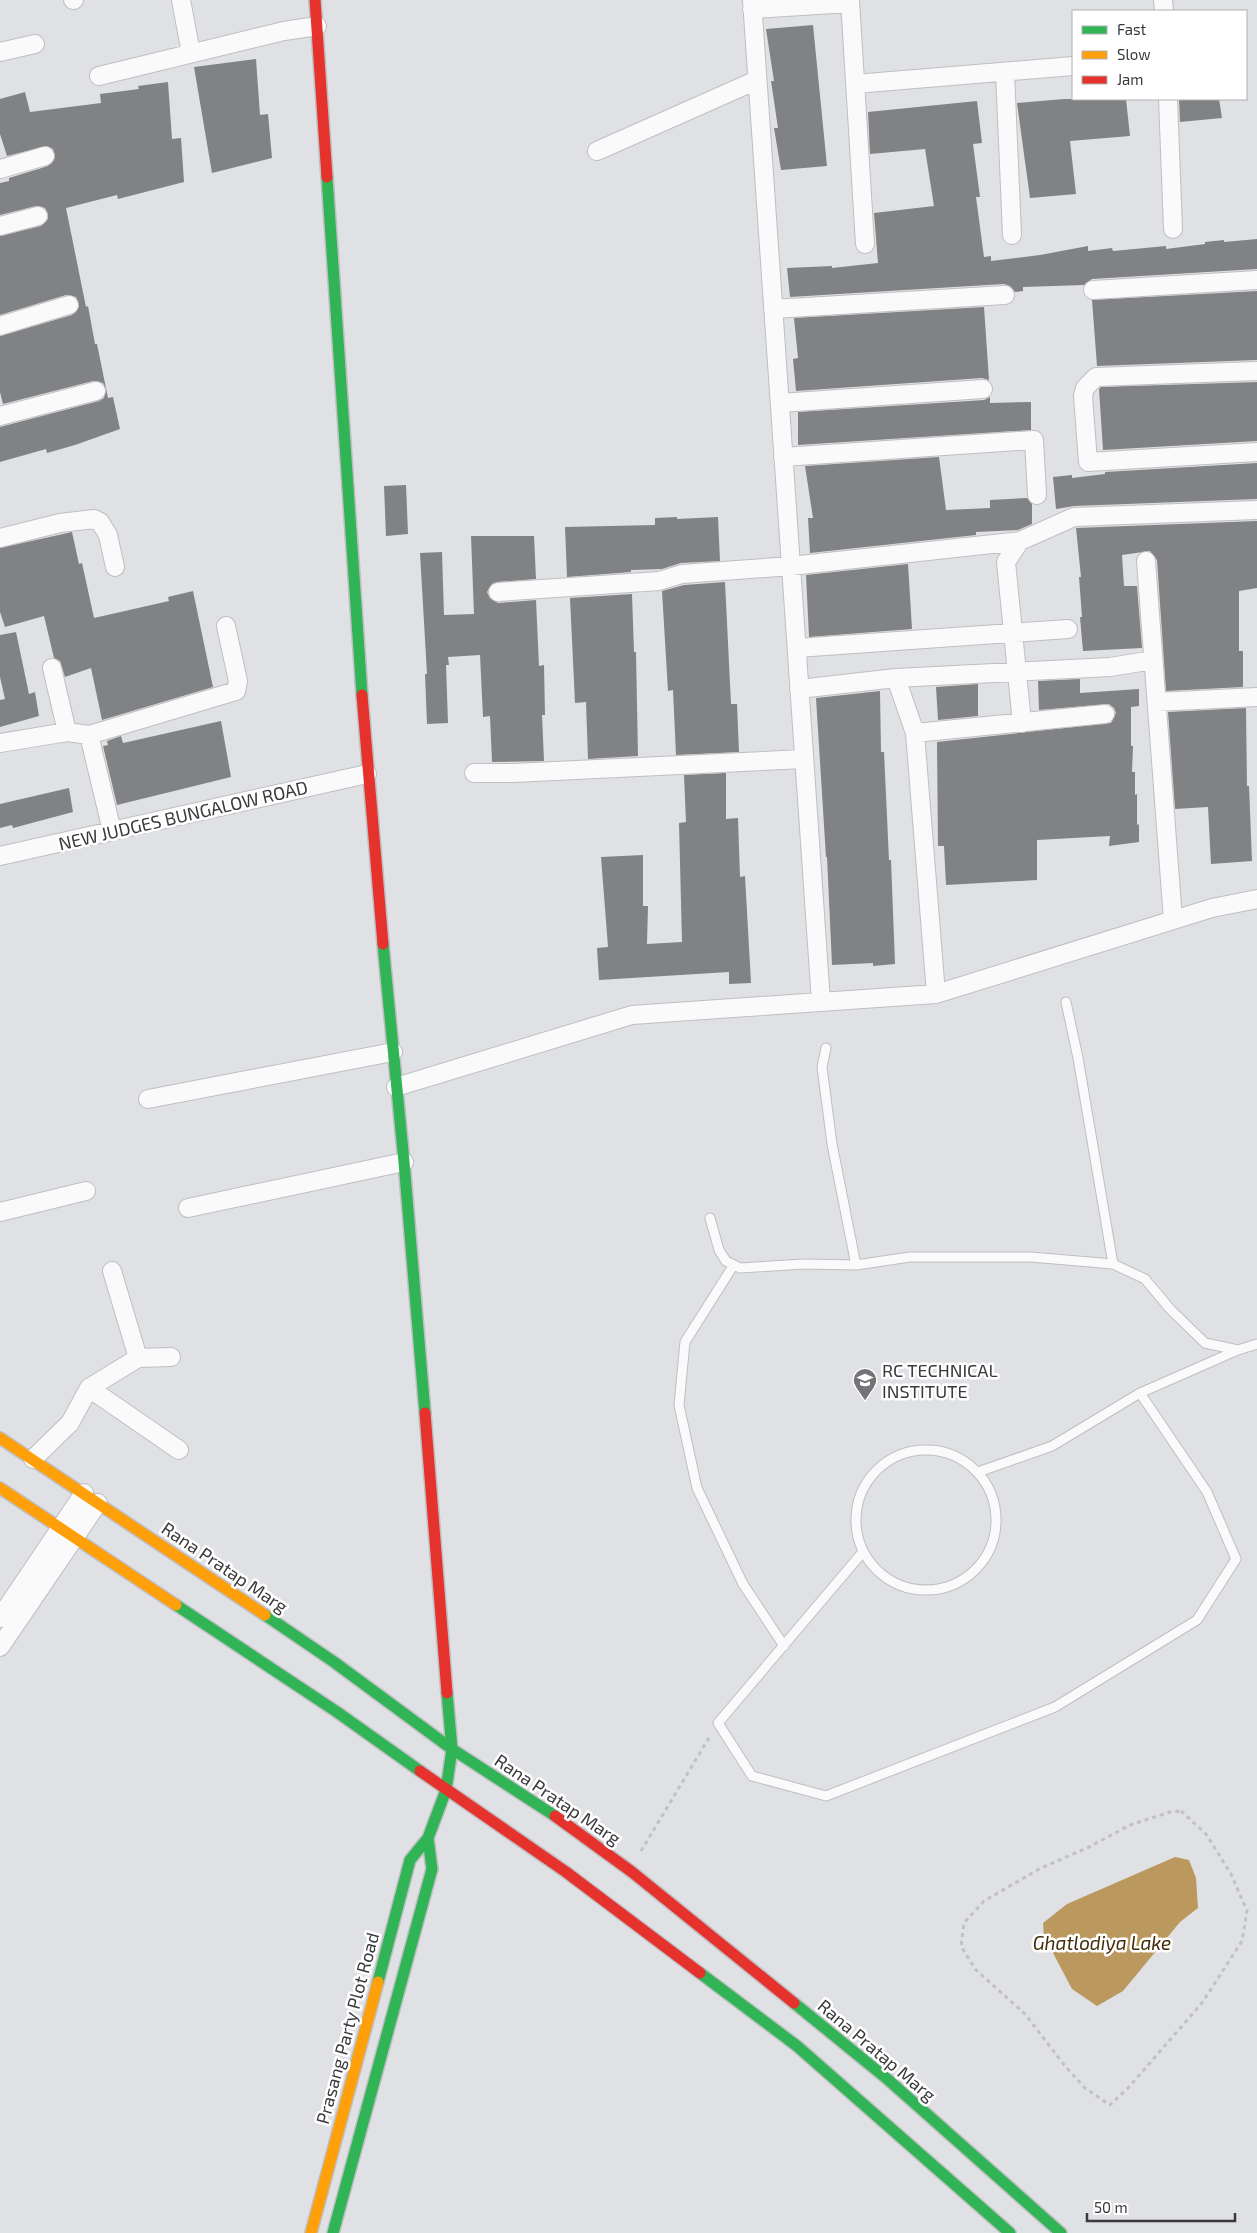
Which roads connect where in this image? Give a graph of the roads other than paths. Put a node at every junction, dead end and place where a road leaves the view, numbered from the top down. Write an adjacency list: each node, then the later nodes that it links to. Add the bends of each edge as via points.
1 (181, 0): 8 (street)
2 (315, 0): 5 (street, Prasang Party Plot Road)
3 (850, 1): 4 (street); 13 (street)
4 (752, 4): 12 (street)
5 (317, 26): 8 (street); 63 (street, Prasang Party Plot Road)
6 (35, 44): 7 (street)
7 (0, 52)
8 (191, 53): 11 (street)
9 (1072, 66): 10 (street)
10 (1006, 72): 13 (street); 21 (street)
11 (99, 76)
12 (757, 80): 15 (street); 27 (street)
13 (855, 84): 22 (street)
14 (1168, 100): 20 (street)
15 (597, 151)
16 (45, 156): 17 (street)
17 (0, 169)
18 (38, 216): 19 (street)
19 (0, 226)
20 (1173, 228)
21 (1012, 235)
22 (865, 244)
23 (1257, 280): 24 (street)
24 (1093, 290)
25 (1005, 295): 27 (street)
26 (69, 305): 28 (street)
27 (773, 309): 32 (street)
28 (0, 326)
29 (1257, 371): 34 (street, via 1096,377 1083,396 1088,462)
30 (983, 389): 32 (street)
31 (96, 391): 33 (street)
32 (780, 403): 35 (street)
33 (0, 416)
34 (1257, 452)
35 (783, 457): 36 (street, via 1034,440); 41 (street)
36 (1037, 495)
37 (1257, 510): 39 (street, via 1074,517)
38 (0, 538): 42 (street, via 60,523 94,519 100,522 108,535)
39 (1020, 541): 41 (street); 46 (street, via 1006,562)
40 (1146, 562): 48 (street)
41 (791, 566): 43 (street, via 682,574 659,581); 47 (street)
42 (115, 567)
43 (498, 592)
44 (226, 626): 59 (street, via 238,680 236,691)
45 (1068, 629): 46 (street)
46 (1013, 634): 47 (street); 50 (street)
47 (797, 648): 52 (street)
48 (1153, 660): 50 (street, via 1110,667); 54 (street)
49 (52, 668): 57 (street)
50 (1017, 672): 51 (street); 56 (street)
51 (896, 678): 52 (street); 58 (street)
52 (799, 689): 61 (street)
53 (1257, 697): 54 (street)
54 (1157, 702): 67 (street)
55 (1105, 714): 56 (street)
56 (1022, 723): 58 (street)
57 (67, 732): 59 (street); 60 (street)
58 (915, 733): 68 (street)
59 (89, 735): 64 (street)
60 (0, 744)
61 (804, 759): 62 (street); 69 (street)
62 (474, 773)
63 (367, 774): 64 (street, NEW JUDGES BUNGALOW ROAD); 72 (street, Prasang Party Plot Road)
64 (112, 831): 65 (street, NEW JUDGES BUNGALOW ROAD)
65 (0, 856)
66 (1257, 900): 67 (street, via 1212,908)
67 (1174, 920): 68 (street)
68 (936, 994): 69 (street)
69 (821, 1002): 73 (street, via 632,1015)
70 (1066, 1002): 80 (lane)
71 (826, 1048): 81 (lane, via 822,1067 832,1144)
72 (393, 1052): 73 (street, Prasang Party Plot Road); 74 (street)
73 (396, 1087): 75 (street, Prasang Party Plot Road)
74 (148, 1099)
75 (404, 1162): 77 (street); 101 (street, Prasang Party Plot Road)
76 (86, 1191): 78 (street)
77 (188, 1208)
78 (0, 1212)
79 (710, 1218): 82 (lane, via 719,1250)
80 (1113, 1264): 81 (lane, via 1013,1257 910,1257); 85 (lane, via 1145,1279 1170,1310 1205,1342)
81 (856, 1265): 82 (lane)
82 (733, 1266): 99 (lane, via 685,1342 679,1405 697,1488 743,1584)
83 (112, 1271): 87 (street)
84 (1257, 1344): 85 (lane)
85 (1238, 1350): 89 (lane)
86 (171, 1357): 87 (street)
87 (138, 1358): 88 (street)
88 (89, 1388): 91 (street); 92 (street, via 70,1423)
89 (1140, 1393): 93 (lane, via 1052,1446); 99 (lane, via 1207,1492 1236,1559 1197,1620 1055,1707 826,1796 752,1776 718,1723)
90 (0, 1438): 92 (street, Rana Pratap Marg)
91 (179, 1450)
92 (33, 1459): 95 (street, Rana Pratap Marg)
93 (978, 1472): 97 (lane, via 957,1457 916,1450 887,1461 869,1477 855,1513); 97 (lane, via 993,1495 998,1521 989,1554 971,1576 938,1591 891,1583)
94 (0, 1488): 96 (street)
95 (91, 1498): 96 (street); 101 (street, Rana Pratap Marg, via 334,1662)
96 (68, 1533): 98 (street); 100 (street); 102 (street, via 336,1712)
97 (862, 1553): 99 (lane)
98 (0, 1618)
99 (784, 1646)
100 (0, 1647)
101 (452, 1749): 102 (street, Prasang Party Plot Road); 107 (street, Rana Pratap Marg, via 540,1805 634,1877)
102 (446, 1790): 103 (street, Prasang Party Plot Road); 106 (street, via 616,1903 865,2100)
103 (428, 1838): 104 (street, Prasang Party Plot Road, via 410,1860); 105 (street, Prasang Party Plot Road, via 432,1869)
104 (311, 2233)
105 (333, 2233)
106 (1010, 2233)
107 (1061, 2233)

